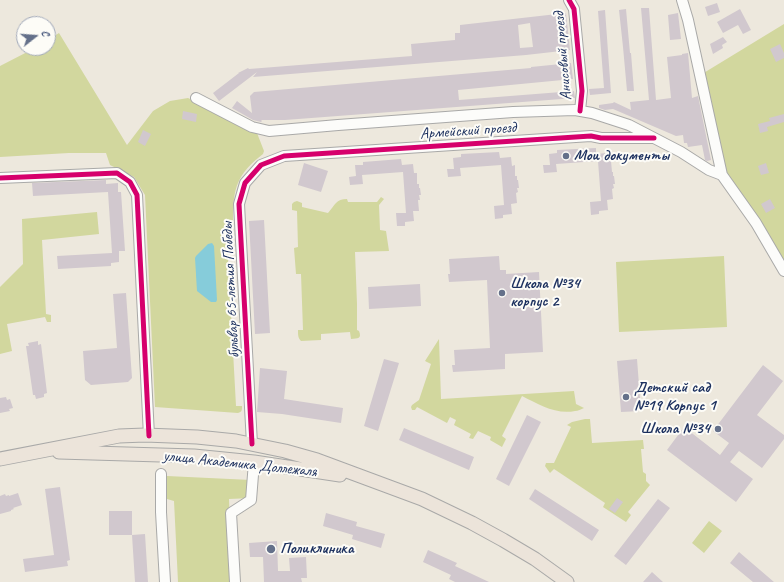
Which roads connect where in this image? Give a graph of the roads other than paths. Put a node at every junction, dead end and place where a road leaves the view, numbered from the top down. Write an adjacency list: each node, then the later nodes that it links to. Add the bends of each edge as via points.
1 (569, 0): 4 (street, Анисовый проезд, via 574,10 582,91)
2 (682, 0): 7 (street)
3 (196, 98): 4 (street, via 252,128 269,131 513,112)
4 (580, 111): 5 (street, via 629,126)
5 (654, 138): 6 (street, Армейский проезд, via 591,136); 7 (street, Армейский проезд)
6 (284, 156): 12 (street, бульвар 65-летия Победы, via 261,165 245,183 239,204)
7 (722, 175): 9 (street, via 756,223)
8 (0, 178): 11 (street, via 117,173 130,182 137,195)
9 (784, 271)
10 (119, 436): 11 (main road, улица Академика Доллежаля); 13 (main road, улица Академика Доллежаля); 15 (main road, via 114,445)
11 (149, 436): 12 (main road, улица Академика Доллежаля)
12 (252, 444): 14 (main road, улица Академика Доллежаля)
13 (37, 452): 15 (main road, улица Академика Доллежаля); 16 (main road, улица Академика Доллежаля)
14 (288, 452): 18 (main road, via 291,460); 20 (main road, улица Академика Доллежаля)
15 (115, 454): 17 (main road, улица Академика Доллежаля, via 194,456)
16 (0, 459)
17 (254, 462): 18 (main road, улица Академика Доллежаля); 22 (street, via 252,500 231,513)
18 (286, 467): 20 (main road, улица Академика Доллежаля)
19 (161, 474): 21 (street)
20 (370, 480): 23 (main road, улица Академика Доллежаля, via 472,523 534,559)
21 (165, 582)
22 (235, 582)
23 (567, 582)

